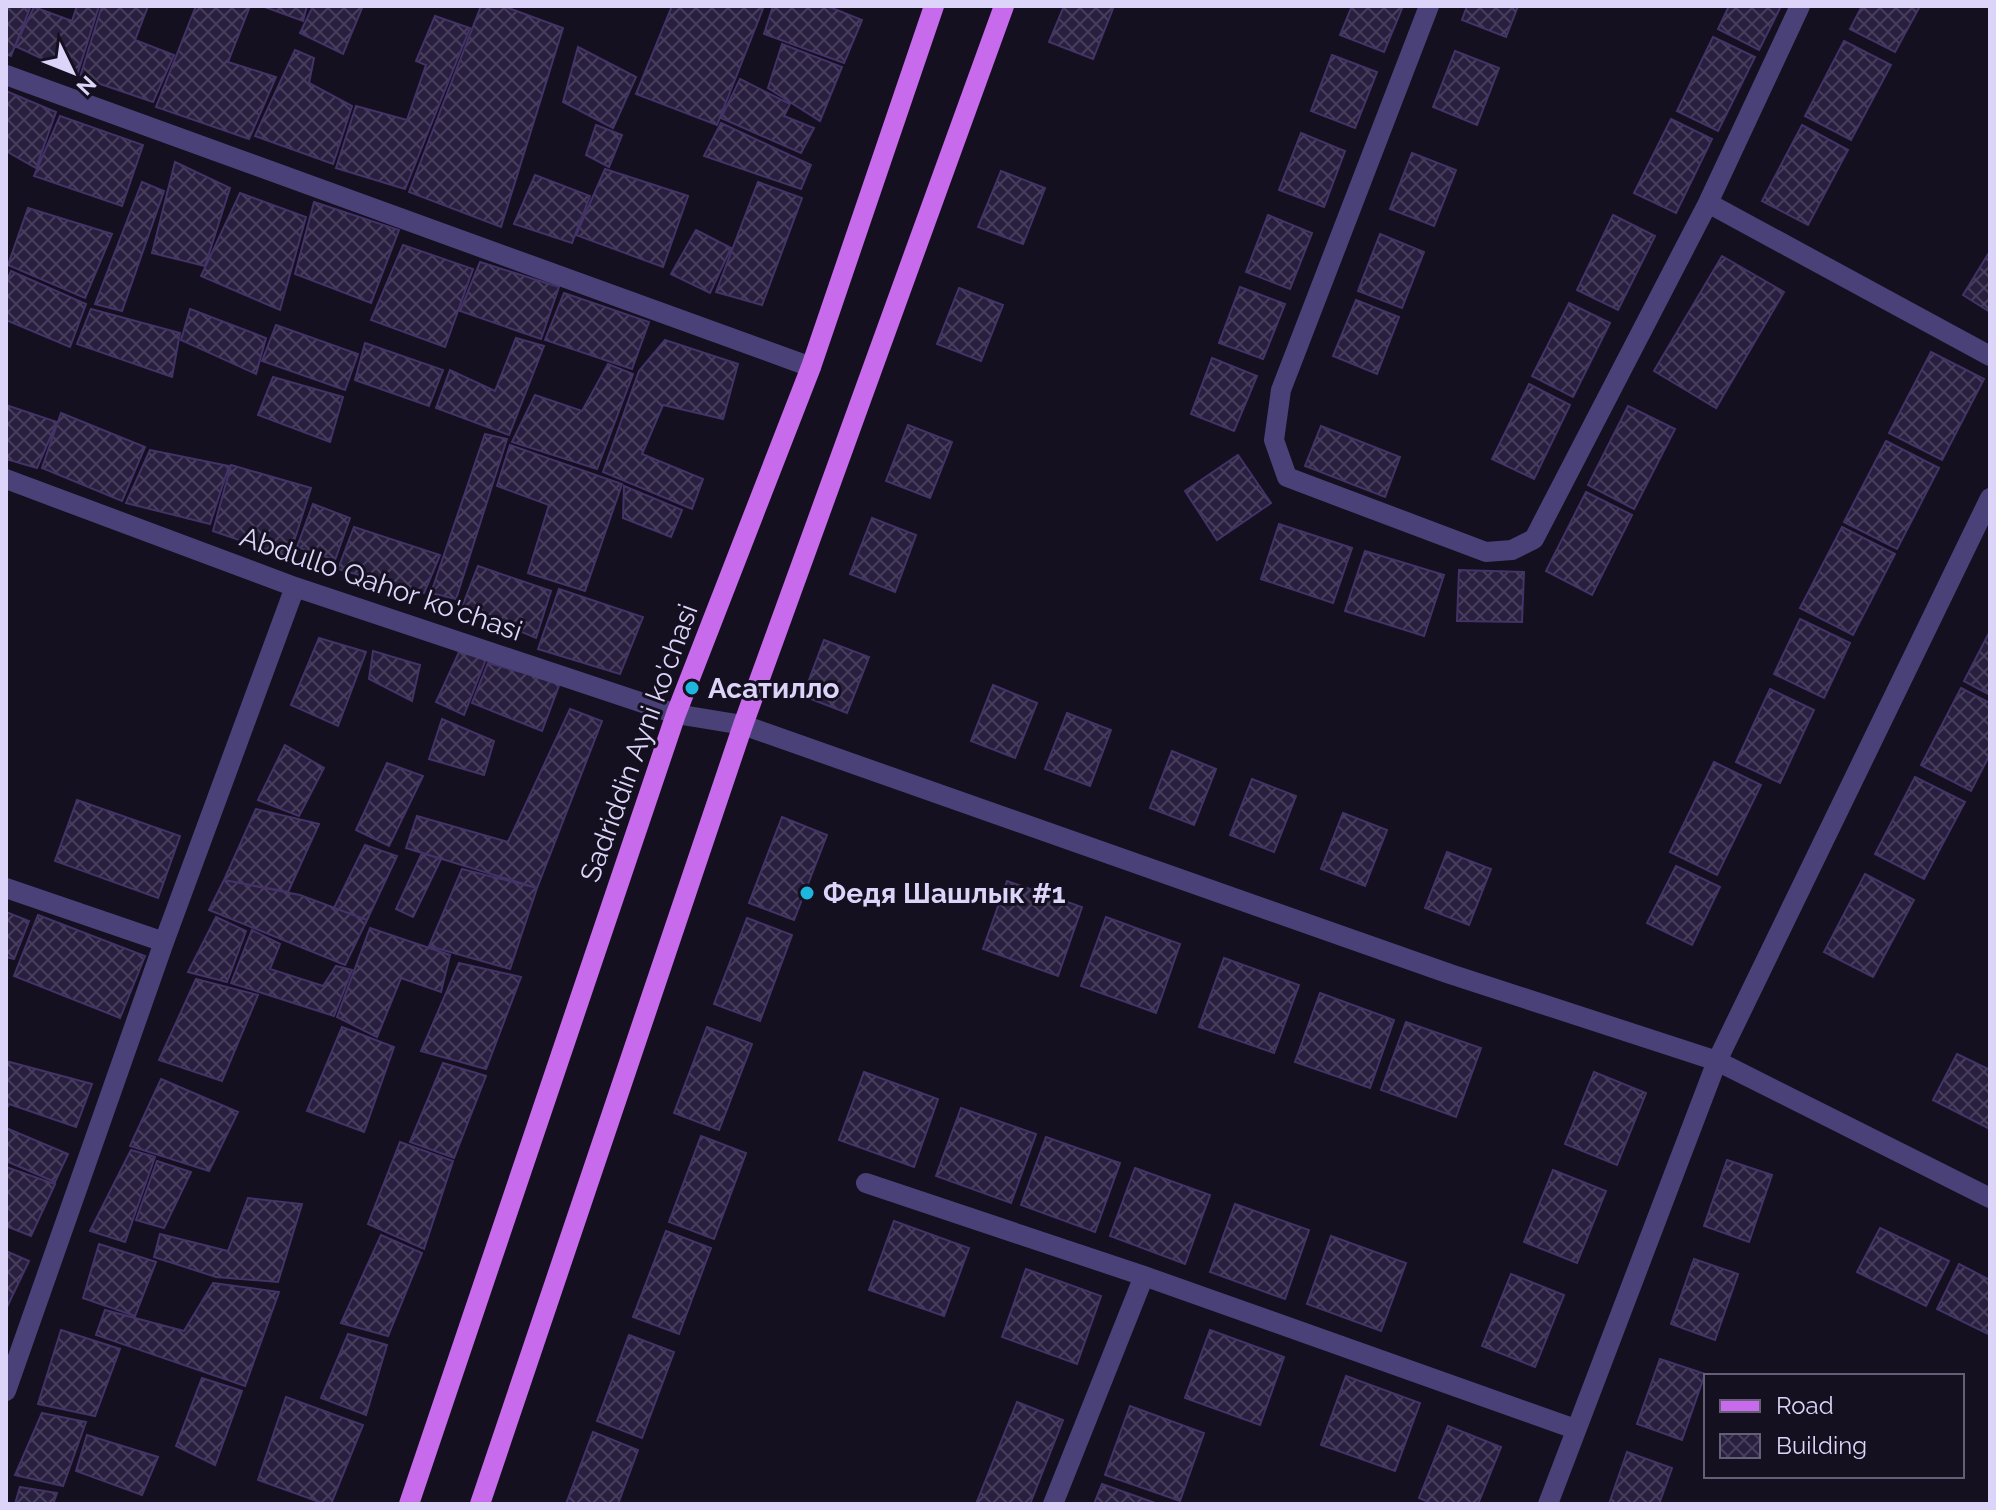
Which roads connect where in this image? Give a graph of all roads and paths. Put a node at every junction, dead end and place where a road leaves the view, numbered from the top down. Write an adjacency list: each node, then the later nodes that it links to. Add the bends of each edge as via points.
1 (934, 6): 8 (main road, Sadriddin Ayni ko'chasi)
2 (1004, 6): 13 (main road)
3 (1429, 6): 6 (street, via 1281,390 1274,440 1287,477 1486,552 1512,550 1534,539)
4 (1800, 6): 6 (street)
5 (6, 75): 8 (street)
6 (1708, 203): 7 (street)
7 (1990, 356)
8 (811, 367): 12 (main road, Sadriddin Ayni ko'chasi)
9 (6, 479): 11 (street, Abdullo Qahor ko'chasi)
10 (1990, 498): 16 (street)
11 (295, 587): 12 (street, Abdullo Qahor ko'chasi); 15 (street)
12 (676, 714): 13 (street, Abdullo Qahor ko'chasi); 22 (main road, Sadriddin Ayni ko'chasi)
13 (743, 725): 16 (street, Abdullo Qahor ko'chasi, via 1450,974); 23 (main road)
14 (6, 888): 15 (street)
15 (164, 942): 20 (street)
16 (1717, 1061): 18 (street, Abdullo Qahor ko'chasi); 21 (street)
17 (866, 1183): 19 (street)
18 (1990, 1198)
19 (1144, 1276): 21 (street); 24 (street)
20 (6, 1391)
21 (1575, 1429): 25 (street)
22 (409, 1504)
23 (480, 1504)
24 (1053, 1504)
25 (1548, 1504)

